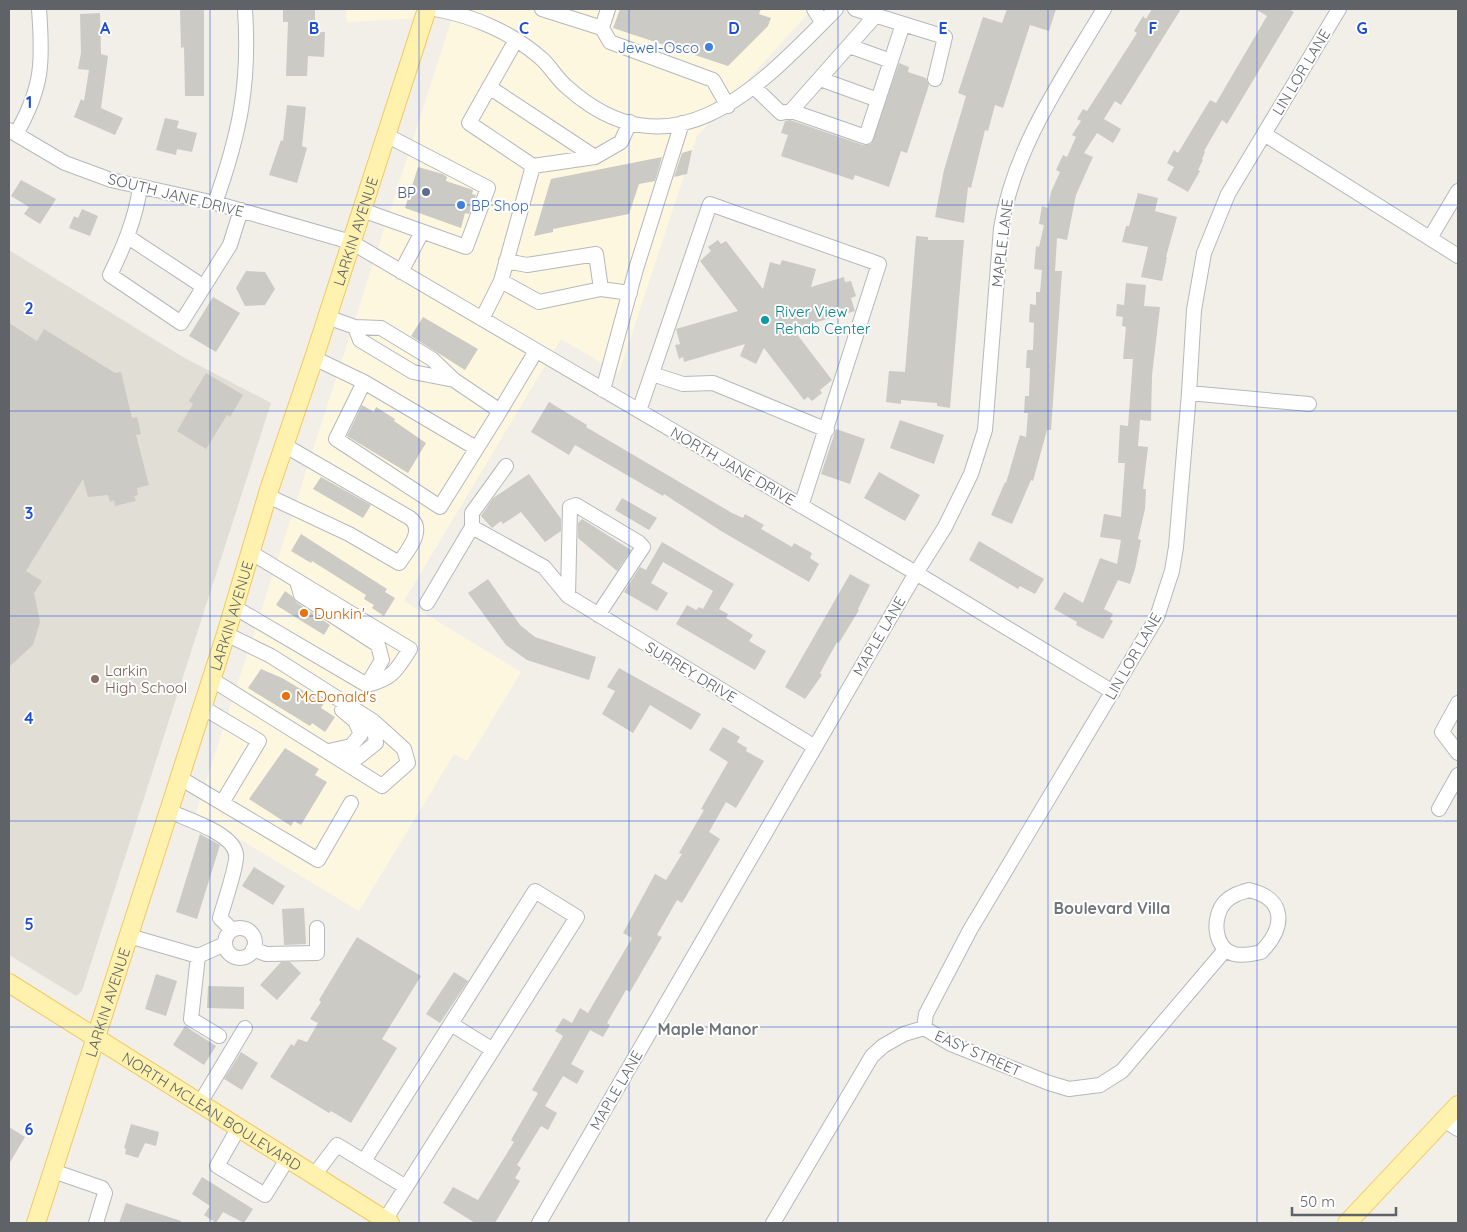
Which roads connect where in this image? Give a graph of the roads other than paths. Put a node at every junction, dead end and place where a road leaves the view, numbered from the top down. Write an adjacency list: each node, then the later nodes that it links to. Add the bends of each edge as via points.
1 (39, 9): 28 (street, via 41,69 30,107)
2 (245, 9): 35 (street, via 246,77 241,119)
3 (427, 9): 30 (main road, LARKIN AVENUE)
4 (435, 9): 16 (street, via 478,20)
5 (542, 9): 15 (street)
6 (608, 9): 15 (street)
7 (814, 9): 13 (street)
8 (836, 9): 13 (street)
9 (855, 9): 12 (street)
10 (1104, 9): 70 (street, MAPLE LANE, via 1041,117 1005,200 984,430 971,474 945,527)
11 (1339, 9): 29 (street, LIN LOR LANE)
12 (876, 15): 14 (street); 17 (street)
13 (822, 22): 22 (street)
14 (903, 24): 18 (street); 20 (street, via 945,37)
15 (602, 28): 24 (street, via 610,42 713,80)
16 (516, 40): 21 (street); 26 (street, via 542,60 577,96 604,113)
17 (849, 46): 18 (street); 19 (street)
18 (891, 61): 23 (street)
19 (820, 79): 23 (street); 25 (street)
20 (935, 79)
21 (489, 87): 31 (street); 32 (street, via 469,123)
22 (754, 87): 24 (street); 25 (street, via 781,113)
23 (878, 100): 25 (street, via 866,137)
24 (728, 106): 27 (street)
25 (791, 110)
26 (630, 122): 27 (street, via 654,126); 31 (street, via 621,142)
27 (682, 123): 48 (street)
28 (12, 132): 33 (street, SOUTH JANE DRIVE, via 74,166)
29 (1264, 134): 40 (street); 58 (street, LIN LOR LANE, via 1228,194 1204,253 1194,310)
30 (386, 135): 37 (main road, LARKIN AVENUE); 38 (street, via 488,188 466,247)
31 (595, 158): 32 (street)
32 (533, 166): 43 (street)
33 (140, 188): 35 (street, SOUTH JANE DRIVE); 39 (street)
34 (1458, 191): 40 (street)
35 (215, 203): 36 (street, SOUTH JANE DRIVE)
36 (241, 210): 41 (street, SOUTH JANE DRIVE); 46 (street, via 230,245)
37 (362, 210): 38 (street); 41 (main road, LARKIN AVENUE)
38 (422, 232): 44 (street)
39 (128, 237): 46 (street); 46 (street, via 110,275 182,323)
40 (1430, 238): 42 (street)
41 (351, 242): 44 (street, NORTH JANE DRIVE); 49 (main road, LARKIN AVENUE)
42 (1458, 256)
43 (506, 260): 45 (street); 47 (street, via 527,265 596,254)
44 (401, 272): 50 (street, NORTH JANE DRIVE)
45 (501, 281): 47 (street, via 539,302); 50 (street)
46 (204, 287)
47 (601, 289): 48 (street)
48 (630, 293): 57 (street)
49 (327, 317): 51 (street); 53 (main road, LARKIN AVENUE)
50 (482, 319): 52 (street, NORTH JANE DRIVE)
51 (355, 327): 55 (street, via 381,328 432,359); 55 (street, via 360,340 412,372)
52 (536, 351): 57 (street, NORTH JANE DRIVE); 60 (street)
53 (314, 358): 56 (street); 63 (main road, LARKIN AVENUE)
54 (652, 374): 61 (street); 62 (street, via 684,384 713,383); 62 (street, via 710,204 880,264)
55 (454, 380): 60 (street)
56 (364, 382): 64 (street); 64 (street, via 336,439 440,506)
57 (603, 390): 61 (street, NORTH JANE DRIVE)
58 (1190, 393): 59 (street); 80 (street, LIN LOR LANE, via 1172,571 1157,617)
59 (1309, 404)
60 (500, 411): 64 (street)
61 (640, 411): 67 (street, NORTH JANE DRIVE)
62 (827, 430): 67 (street)
63 (284, 445): 66 (main road, LARKIN AVENUE); 66 (street, via 410,518 416,524 416,533 399,564 349,534)
64 (476, 448)
65 (506, 466): 68 (street, via 472,513)
66 (268, 496): 69 (main road, LARKIN AVENUE)
67 (801, 506): 70 (street, NORTH JANE DRIVE)
68 (472, 527): 72 (street, SURREY DRIVE, via 544,567); 73 (street)
69 (250, 552): 71 (street); 74 (main road, LARKIN AVENUE)
70 (916, 573): 80 (street, NORTH JANE DRIVE); 83 (street, MAPLE LANE)
71 (297, 581): 79 (street, via 301,595 378,645 382,660); 79 (street, via 410,649 395,674)
72 (568, 596): 75 (street, SURREY DRIVE); 75 (street, via 570,507 576,504 643,547)
73 (428, 603)
74 (234, 606): 76 (main road, LARKIN AVENUE); 79 (street)
75 (598, 615): 83 (street, SURREY DRIVE)
76 (226, 634): 77 (street); 78 (main road, LARKIN AVENUE)
77 (271, 656): 84 (street, via 278,668 326,696 374,730 376,743 357,758); 84 (street, via 373,721 404,749 408,763 382,786)
78 (211, 679): 82 (main road, LARKIN AVENUE); 84 (street)
79 (367, 685)
80 (1113, 692): 102 (street, LIN LOR LANE, via 970,930 926,1014)
81 (1458, 703): 85 (street, via 1442,732)
82 (202, 708): 87 (main road, LARKIN AVENUE); 88 (street, via 259,741)
83 (815, 747): 118 (street, MAPLE LANE)
84 (334, 750)
85 (1458, 753)
86 (1458, 775): 90 (street)
87 (180, 778): 88 (street); 91 (main road, LARKIN AVENUE)
88 (222, 803): 89 (street, via 318,860)
89 (352, 803)
90 (1439, 809)
91 (169, 811): 93 (street, via 224,836 232,845 236,857 220,918); 94 (main road, LARKIN AVENUE)
92 (317, 928): 96 (street, via 317,954 266,954)
93 (232, 930): 95 (street); 96 (street, via 244,928 252,933)
94 (129, 936): 98 (street); 104 (main road, LARKIN AVENUE)
95 (225, 944): 96 (street, via 229,954 238,958); 98 (street)
96 (253, 950)
97 (1225, 950): 97 (street, via 1250,954 1261,952 1270,944 1279,922 1278,911 1270,900 1249,890 1235,894 1224,903 1216,927); 102 (street, EASY STREET, via 1122,1071 1100,1085 1070,1089 1050,1083 950,1044)
98 (198, 956): 103 (street, via 191,1019)
99 (9, 983): 104 (main road, NORTH MCLEAN BOULEVARD)
100 (451, 1024): 105 (street); 105 (street, via 535,891 577,917); 111 (street)
101 (245, 1028): 106 (street)
102 (924, 1028): 119 (street, EASY STREET, via 904,1034 872,1056)
103 (219, 1036)
104 (96, 1038): 106 (main road, NORTH MCLEAN BOULEVARD); 112 (main road, LARKIN AVENUE)
105 (493, 1050): 114 (street)
106 (200, 1103): 109 (main road, NORTH MCLEAN BOULEVARD)
107 (1458, 1105): 108 (main road)
108 (1451, 1124): 120 (main road)
109 (239, 1127): 110 (main road, NORTH MCLEAN BOULEVARD); 110 (street, via 218,1166 265,1195)
110 (288, 1158): 113 (main road, NORTH MCLEAN BOULEVARD)
111 (364, 1161): 113 (street, via 337,1145); 114 (street)
112 (53, 1171): 116 (main road, LARKIN AVENUE); 117 (street, via 102,1188 105,1193)
113 (315, 1174): 115 (main road, NORTH MCLEAN BOULEVARD)
114 (406, 1187): 115 (street)
115 (388, 1222)
116 (36, 1223)
117 (96, 1223)
118 (539, 1223)
119 (773, 1223)
120 (1347, 1223)

